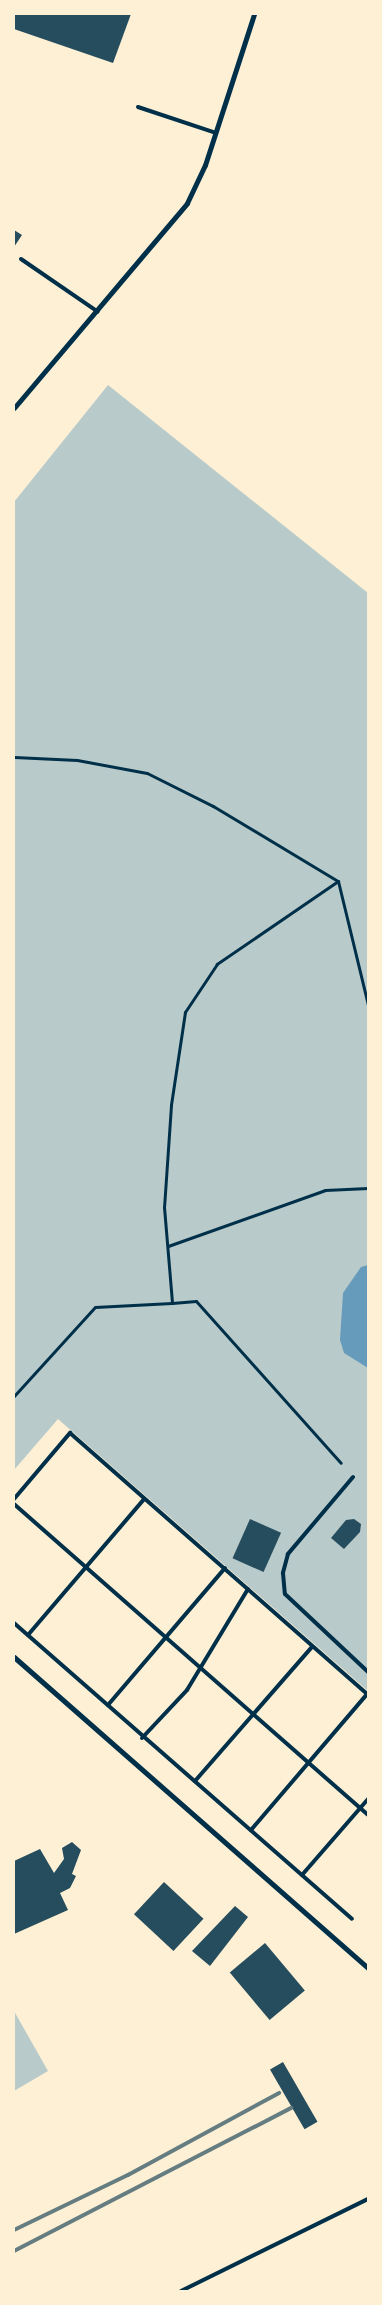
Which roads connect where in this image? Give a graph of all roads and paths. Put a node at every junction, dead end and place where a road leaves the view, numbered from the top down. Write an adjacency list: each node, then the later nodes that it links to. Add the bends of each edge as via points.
1 (254, 14): 3 (street)
2 (138, 107): 3 (lane)
3 (216, 133): 5 (street, via 187,203)
4 (21, 259): 5 (lane)
5 (98, 312): 6 (street)
6 (14, 408)
7 (14, 757): 8 (path, via 77,760 148,773 213,806)
8 (338, 880): 9 (path); 11 (path, via 217,964 185,1012 171,1105 164,1206)
9 (368, 1004)
10 (368, 1188): 11 (path, via 325,1190)
11 (168, 1246): 12 (path)
12 (172, 1303): 13 (path, via 95,1307); 14 (path, via 196,1301)
13 (14, 1396)
14 (353, 1477): 27 (lane, via 288,1554 283,1573 285,1594)
15 (14, 1499): 16 (lane, via 70,1433)
16 (144, 1499): 18 (lane); 19 (lane)
17 (14, 1504): 18 (lane)
18 (85, 1568): 22 (lane); 23 (lane)
19 (224, 1568): 20 (lane); 23 (lane)
20 (248, 1589): 24 (lane); 26 (lane)
21 (14, 1623): 22 (lane)
22 (28, 1635): 29 (lane)
23 (165, 1637): 26 (lane); 29 (lane)
24 (312, 1647): 28 (lane); 30 (lane)
25 (14, 1657): 40 (street)
26 (201, 1668): 30 (lane); 31 (lane)
27 (368, 1672)
28 (368, 1695): 32 (lane)
29 (108, 1705): 31 (lane)
30 (253, 1714): 32 (lane); 33 (lane)
31 (142, 1738): 33 (lane)
32 (308, 1763): 35 (lane); 37 (lane)
33 (195, 1781): 37 (lane)
34 (368, 1799): 35 (lane)
35 (360, 1808): 36 (lane); 38 (lane)
36 (368, 1815)
37 (250, 1830): 38 (lane)
38 (302, 1875): 39 (lane)
39 (352, 1919)
40 (368, 1968)
41 (368, 2199): 42 (lane)
42 (181, 2291)

